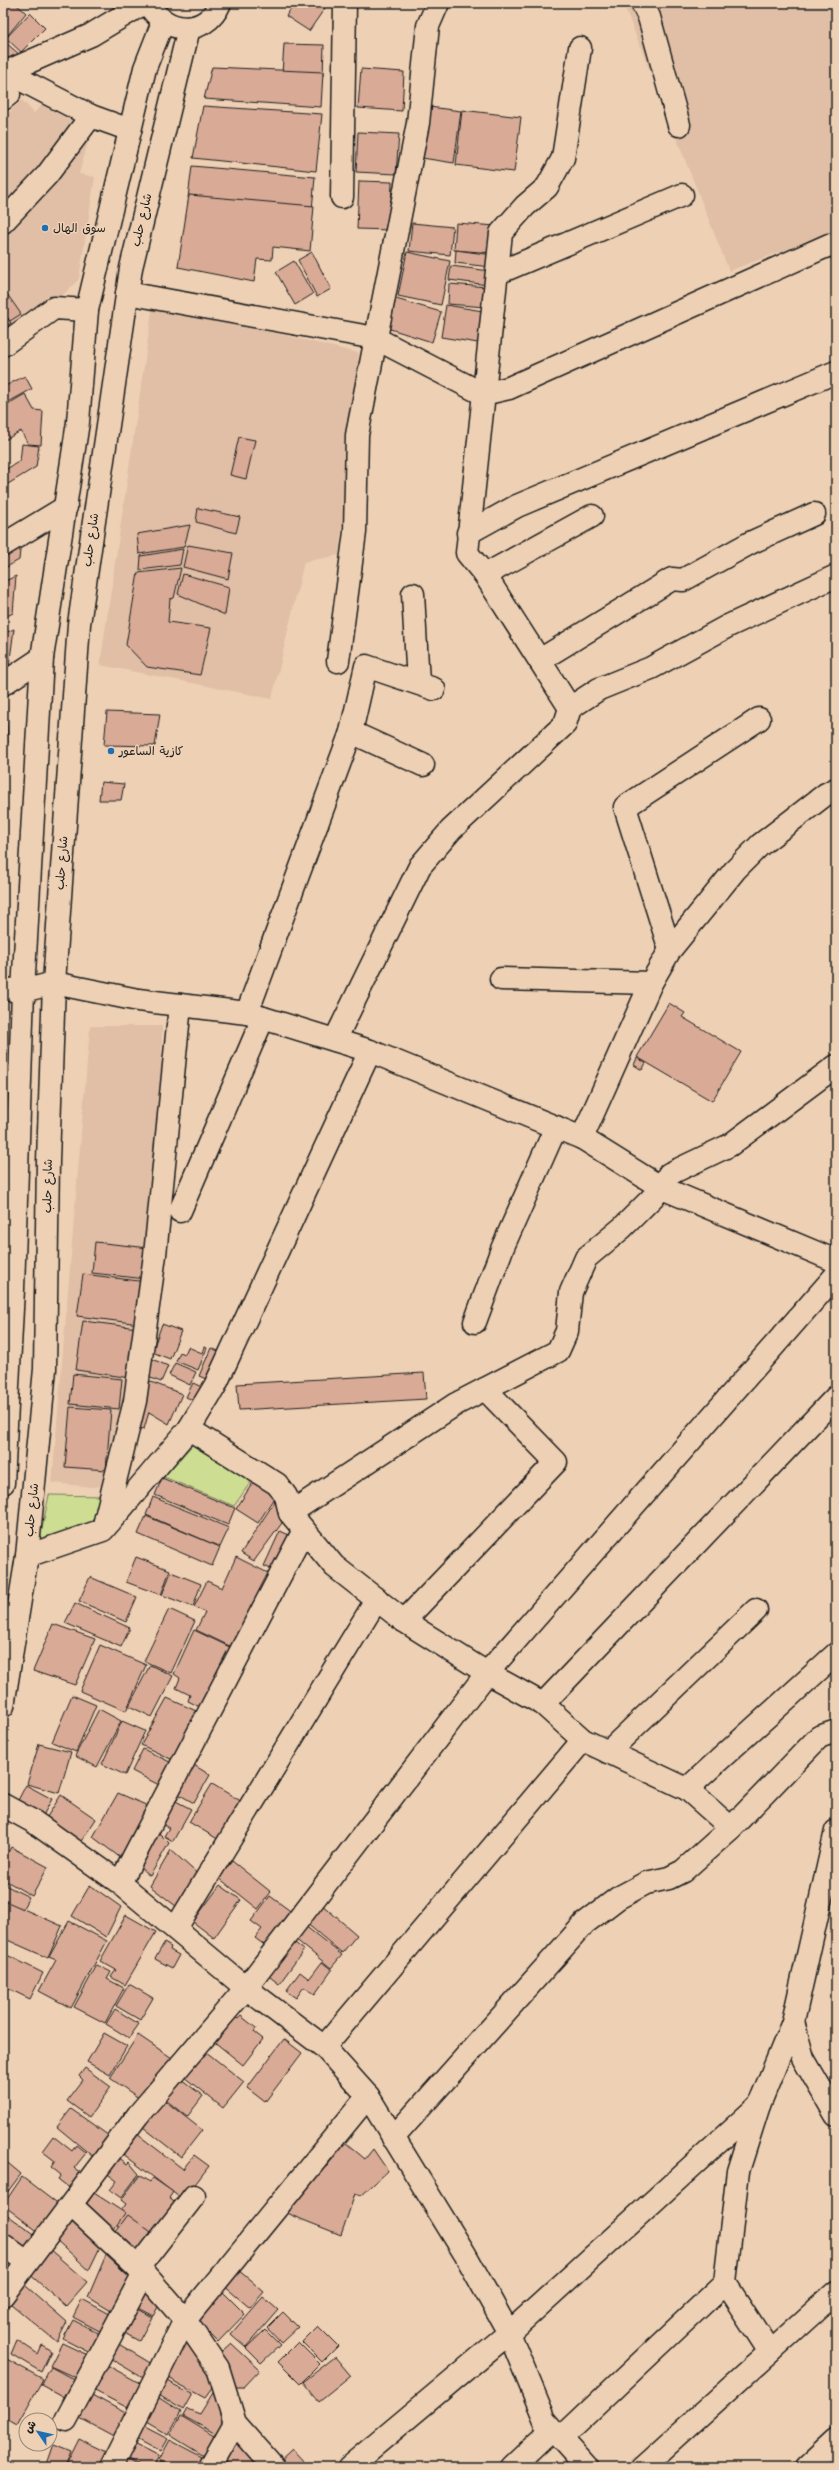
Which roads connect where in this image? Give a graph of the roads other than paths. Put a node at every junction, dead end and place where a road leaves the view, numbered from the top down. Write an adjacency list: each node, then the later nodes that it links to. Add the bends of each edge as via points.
1 (144, 3): 10 (street)
2 (148, 3): 7 (street, via 153,13)
3 (220, 3): 8 (street, via 210,18 200,25)
4 (345, 3): 15 (street)
5 (438, 3): 21 (street, via 428,26 418,123)
6 (642, 3): 12 (street, via 649,17)
7 (163, 22): 8 (street, via 171,26); 13 (street, via 145,68)
8 (189, 28): 19 (street, شارع حلب)
9 (580, 48): 18 (street, via 563,158 547,187 525,206 501,233)
10 (5, 88): 11 (street)
11 (91, 116): 13 (street); 16 (street, via 47,175)
12 (679, 126)
13 (130, 130): 20 (street)
14 (682, 195): 18 (street)
15 (342, 197)
16 (3, 222)
17 (836, 246): 24 (street, via 829,245 509,388)
18 (498, 273): 24 (street)
19 (127, 293): 21 (street); 44 (street, شارع حلب, via 79,624)
20 (87, 310): 22 (street, via 54,308); 25 (street, via 78,422)
21 (375, 338): 24 (street); 34 (street, via 357,435 355,532)
22 (3, 345)
23 (836, 372): 28 (street, via 517,506)
24 (483, 394): 28 (street)
25 (66, 507): 29 (street); 33 (street, via 50,594)
26 (814, 514): 35 (street, via 750,543 682,580 672,579)
27 (592, 516): 30 (street)
28 (468, 533): 30 (street, via 467,553)
29 (3, 545)
30 (485, 575): 35 (street)
31 (834, 577): 37 (street, via 728,626 651,668 599,689)
32 (413, 594): 39 (street, via 426,686 366,666)
33 (42, 658): 36 (street); 46 (street)
34 (338, 660)
35 (540, 660): 37 (street)
36 (3, 684)
37 (570, 708): 49 (street, via 565,724 451,830 420,866)
38 (759, 719): 42 (street, via 625,807)
39 (351, 732): 40 (street); 48 (street)
40 (423, 765)
41 (836, 790): 42 (street, via 826,794 760,845 735,870)
42 (670, 950): 45 (street)
43 (501, 979): 45 (street)
44 (54, 982): 46 (street); 47 (street, via 138,1000); 68 (street, شارع حلب, via 45,1370)
45 (651, 983): 54 (street)
46 (13, 990): 52 (street)
47 (180, 1005): 48 (street); 66 (street, via 155,1255 135,1401)
48 (255, 1016): 49 (street); 56 (street)
49 (334, 1040): 50 (street)
50 (370, 1051): 53 (street); 62 (street, via 215,1386)
51 (836, 1066): 55 (street, via 730,1145 669,1174)
52 (11, 1083): 57 (street)
53 (556, 1128): 54 (street); 59 (street, via 502,1249)
54 (582, 1138): 55 (street)
55 (662, 1188): 58 (street); 60 (street, via 622,1228 586,1258 571,1292 567,1331 558,1351)
56 (180, 1211)
57 (8, 1227): 63 (street)
58 (835, 1275): 74 (street)
59 (475, 1322)
60 (485, 1389): 65 (street, via 456,1404); 71 (street, via 556,1462)
61 (836, 1397): 75 (street)
62 (189, 1429): 65 (street, via 277,1484 286,1496); 66 (street)
63 (4, 1458): 64 (street)
64 (3, 1483)
65 (290, 1513): 67 (street)
66 (103, 1530): 68 (street)
67 (304, 1530): 69 (street, via 334,1566); 84 (street)
68 (27, 1556): 73 (street, شارع حلب)
69 (377, 1599): 71 (street); 85 (street)
70 (756, 1610): 79 (street)
71 (404, 1621): 74 (street)
72 (836, 1654): 80 (street)
73 (6, 1665): 76 (street, شارع حلب)
74 (487, 1673): 75 (street); 86 (street)
75 (543, 1704): 78 (street)
76 (3, 1706)
77 (836, 1731): 82 (street, via 819,1737)
78 (583, 1740): 79 (street); 88 (street)
79 (608, 1752): 80 (street)
80 (687, 1789): 82 (street)
81 (3, 1805): 84 (street, via 34,1822)
82 (731, 1828): 92 (street, via 684,1871 669,1878 646,1883 623,1895 585,1923)
83 (836, 1831): 87 (street)
84 (120, 1883): 85 (street)
85 (176, 1928): 86 (street)
86 (246, 1988): 88 (street); 94 (street, via 138,2115)
87 (793, 2022): 90 (street); 91 (street, via 802,2058)
88 (324, 2047): 89 (street)
89 (368, 2096): 92 (street); 101 (street)
90 (759, 2105): 98 (street, via 738,2171); 102 (street)
91 (836, 2115)
92 (393, 2138): 102 (street, via 465,2254)
93 (194, 2196): 97 (street)
94 (71, 2205): 96 (street); 97 (street)
95 (3, 2245): 96 (street)
96 (27, 2262): 100 (street)
97 (141, 2271): 101 (street); 104 (street)
98 (725, 2283): 103 (street); 106 (street)
99 (836, 2292): 103 (street)
100 (3, 2295)
101 (185, 2320): 105 (street, via 218,2368); 108 (street)
102 (509, 2333): 106 (street, via 545,2420); 111 (street)
103 (770, 2352): 114 (street)
104 (66, 2420)
105 (235, 2423): 109 (street); 110 (street)
106 (556, 2433): 112 (street); 113 (street)
107 (836, 2440): 115 (street)
108 (111, 2467)
109 (210, 2467)
110 (274, 2467)
111 (349, 2467)
112 (512, 2467)
113 (587, 2467)
114 (643, 2467)
115 (807, 2467)

